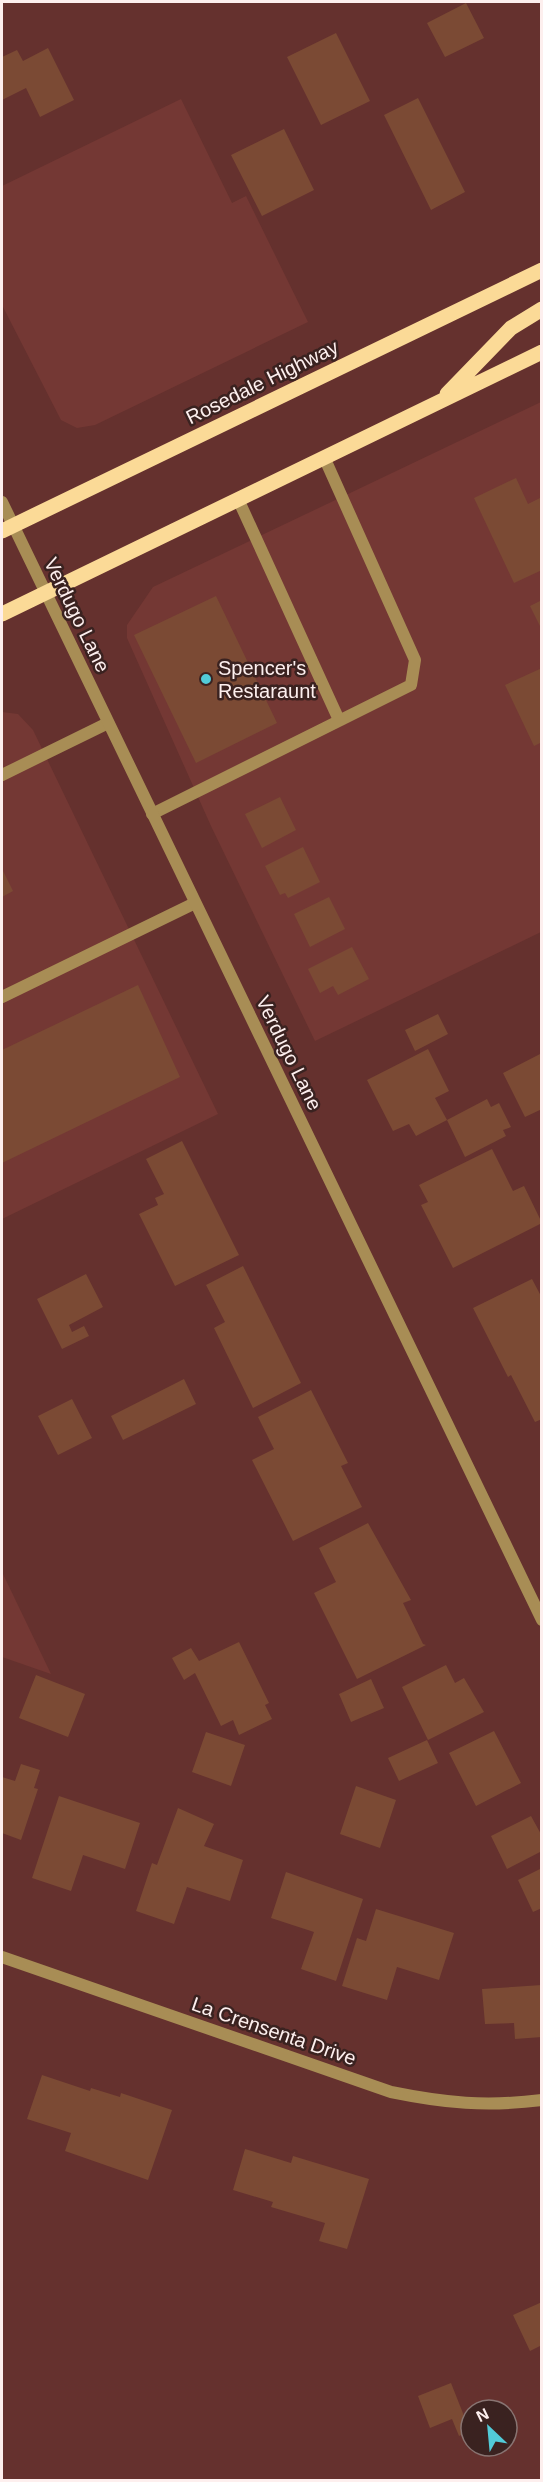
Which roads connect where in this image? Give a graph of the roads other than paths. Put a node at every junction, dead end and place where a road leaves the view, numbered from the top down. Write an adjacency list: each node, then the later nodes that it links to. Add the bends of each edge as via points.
1 (542, 270): 8 (main road, Rosedale Highway)
2 (542, 309): 4 (main road, via 510,328)
3 (542, 352): 4 (main road)
4 (438, 402): 5 (main road)
5 (324, 457): 6 (main road); 11 (street, via 415,660 411,685)
6 (238, 499): 9 (main road); 11 (street)
7 (2, 502): 8 (street, Verdugo Lane)
8 (7, 529): 9 (street, Verdugo Lane)
9 (44, 593): 10 (main road); 12 (street, Verdugo Lane)
10 (2, 614)
11 (339, 720): 14 (street)
12 (108, 723): 13 (street); 14 (street, Verdugo Lane)
13 (2, 775)
14 (152, 814): 15 (street, Verdugo Lane)
15 (195, 903): 16 (street); 17 (street, Verdugo Lane)
16 (2, 997)
17 (542, 1620)
18 (2, 1958): 19 (street, La Crensenta Drive, via 391,2092 447,2103)
19 (542, 2100)

